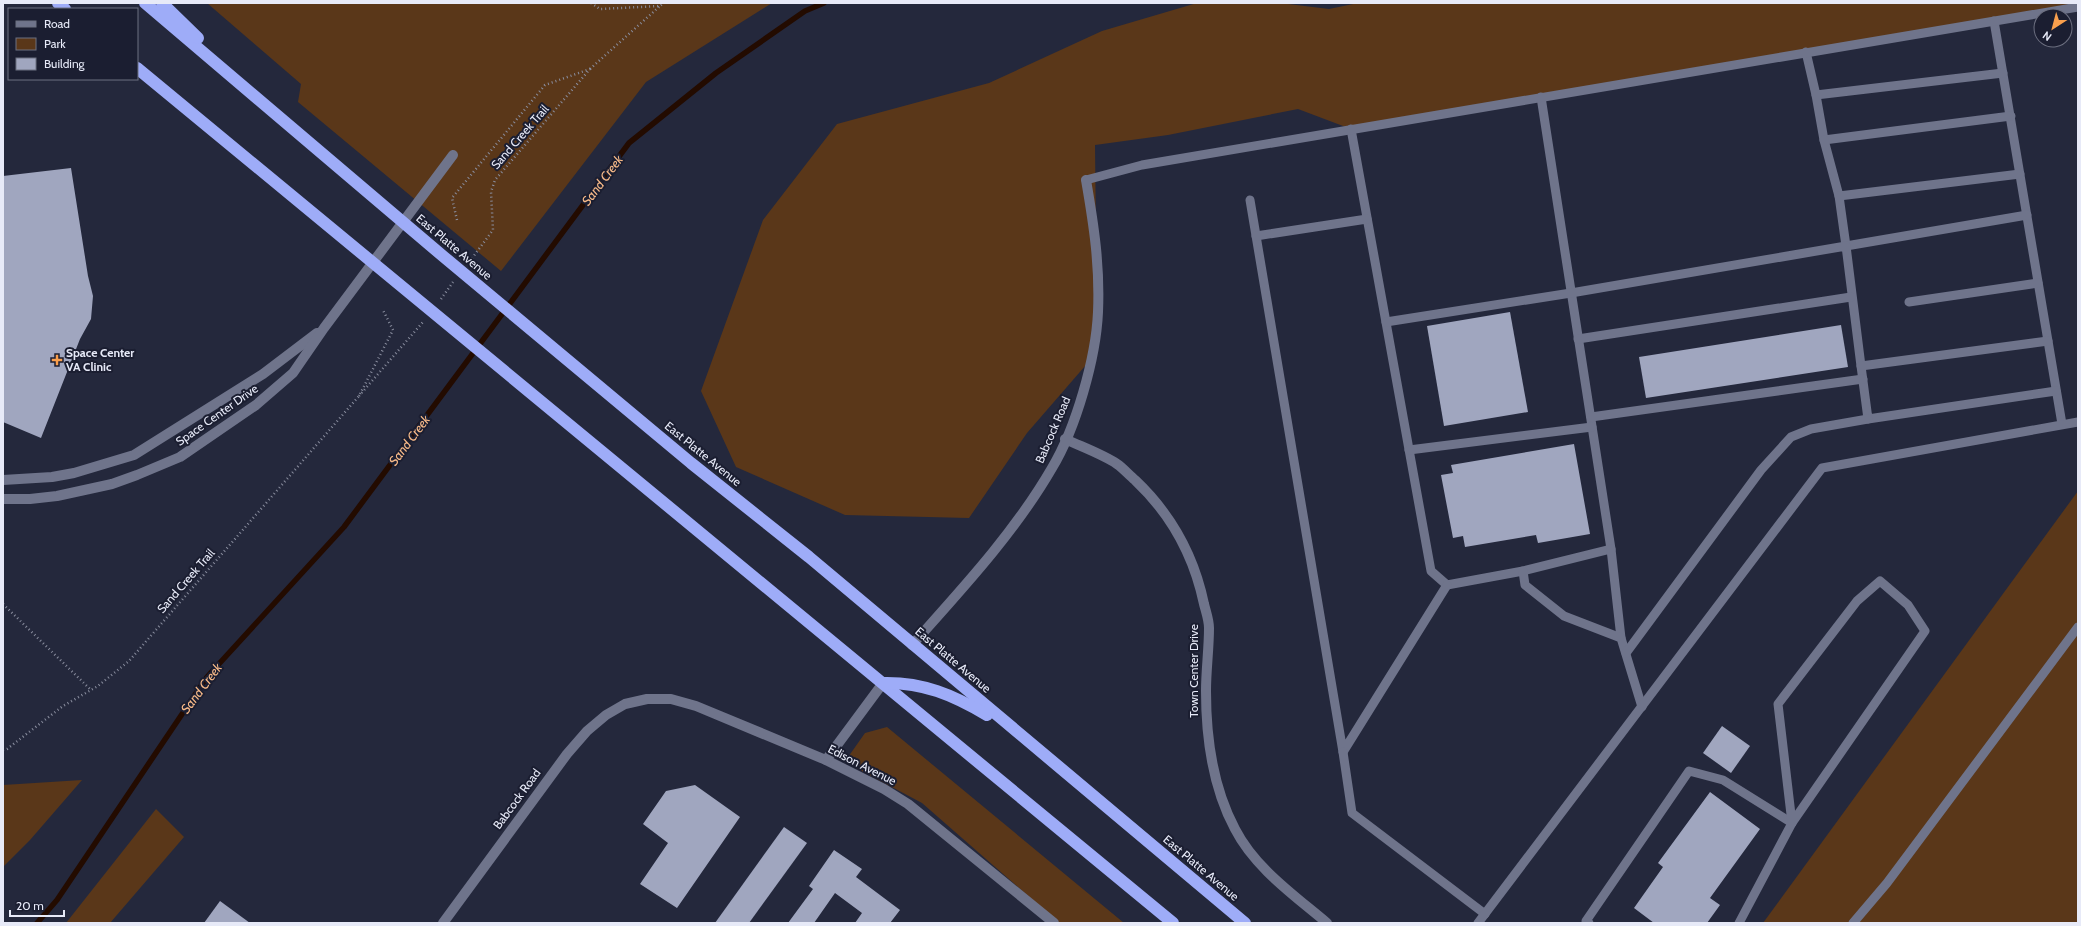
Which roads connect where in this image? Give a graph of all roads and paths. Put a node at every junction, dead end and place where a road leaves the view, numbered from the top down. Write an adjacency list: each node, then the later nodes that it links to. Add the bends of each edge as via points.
1 (145, 3): 14 (highway, East Platte Avenue)
2 (162, 3): 14 (highway)
3 (591, 3): 5 (path, via 600,9)
4 (664, 3): 5 (path)
5 (660, 6): 10 (path)
6 (2078, 7): 7 (lane)
7 (1994, 21): 8 (lane); 11 (lane)
8 (1806, 52): 12 (lane); 13 (lane)
9 (138, 69): 30 (highway)
10 (590, 69): 25 (path, Sand Creek Trail, via 545,85 452,198); 29 (path, Sand Creek Trail, via 495,180 491,192 493,230)
11 (2003, 73): 12 (lane); 15 (lane)
12 (1816, 95): 17 (lane)
13 (1541, 97): 16 (lane); 33 (lane)
14 (272, 110): 26 (highway, East Platte Avenue)
15 (2011, 116): 17 (lane); 19 (lane)
16 (1351, 129): 20 (lane, via 1142,165); 24 (lane)
17 (1824, 140): 21 (lane)
18 (453, 155): 26 (street, Space Center Drive)
19 (2020, 174): 21 (lane); 23 (lane)
20 (1086, 180): 52 (street, Babcock Road, via 1096,240 1098,313 1095,343 1087,377)
21 (1839, 196): 28 (lane)
22 (1250, 200): 27 (lane)
23 (2027, 215): 28 (lane); 32 (lane)
24 (1367, 219): 27 (lane); 39 (lane)
25 (457, 220)
26 (403, 222): 30 (street, Space Center Drive); 62 (highway, East Platte Avenue)
27 (1256, 236): 70 (lane)
28 (1846, 246): 33 (lane); 34 (lane)
29 (469, 261)
30 (373, 262): 40 (street, Space Center Drive); 64 (highway)
31 (455, 280): 36 (path)
32 (2038, 283): 35 (lane); 42 (lane)
33 (1571, 293): 39 (lane); 41 (lane)
34 (1851, 297): 41 (lane); 43 (lane)
35 (1909, 302)
36 (436, 304)
37 (382, 310): 46 (path, Sand Creek Trail, via 393,330)
38 (427, 317): 46 (path, Sand Creek Trail)
39 (1386, 322): 53 (lane)
40 (324, 328): 54 (street, Space Center Drive, via 263,374 134,455 74,473); 55 (street, Space Center Drive, via 293,373 280,386 238,419 180,456 112,484 30,500)
41 (1578, 339): 47 (lane)
42 (2048, 341): 43 (lane); 45 (lane)
43 (1861, 366): 44 (lane)
44 (1863, 379): 47 (lane); 48 (lane)
45 (2056, 390): 48 (lane); 50 (lane)
46 (359, 396): 65 (path, Sand Creek Trail, via 129,661)
47 (1590, 417): 51 (lane)
48 (1868, 418): 63 (lane, via 1811,429 1791,437 1761,470)
49 (2078, 422): 50 (lane)
50 (2062, 424): 67 (lane, via 1822,468)
51 (1592, 427): 53 (lane); 56 (lane)
52 (1065, 439): 62 (street, Babcock Road, via 1053,466 1013,526); 78 (street, Town Center Drive, via 1117,464 1162,510 1180,537 1192,560 1209,626 1207,724 1213,765 1222,798 1235,829 1250,851 1270,874)
53 (1409, 450): 58 (lane, via 1431,571)
54 (3, 480)
55 (3, 499)
56 (1611, 549): 57 (lane); 61 (lane)
57 (1523, 571): 58 (lane); 61 (lane, via 1525,585 1564,616)
58 (1447, 585): 70 (lane)
59 (3, 604): 65 (path)
60 (2078, 627): 82 (lane, via 1887,883)
61 (1621, 638): 63 (lane)
62 (912, 645): 68 (highway, East Platte Avenue)
63 (1626, 653): 67 (lane)
64 (883, 683): 68 (highway, via 905,682 934,689 972,706); 71 (street); 76 (highway)
65 (91, 690): 69 (path, Sand Creek Trail, via 63,706)
66 (625, 704): 71 (street, Edison Avenue, via 647,699 684,702); 74 (street, Babcock Road, via 606,715 587,731 567,754)
67 (1642, 706): 73 (lane)
68 (1022, 736): 77 (highway, East Platte Avenue)
69 (3, 750)
70 (1344, 752): 73 (lane, via 1352,813)
71 (826, 760): 75 (street, Edison Avenue, via 908,804)
72 (1792, 823): 72 (lane, via 1925,631 1908,604 1880,581 1858,601 1778,704); 80 (lane, via 1723,780 1689,771 1586,921); 81 (lane)
73 (1485, 914): 79 (lane)
74 (443, 923)
75 (1054, 923)
76 (1174, 923)
77 (1245, 923)
78 (1327, 923)
79 (1478, 923)
80 (1589, 923)
81 (1739, 923)
82 (1853, 923)

